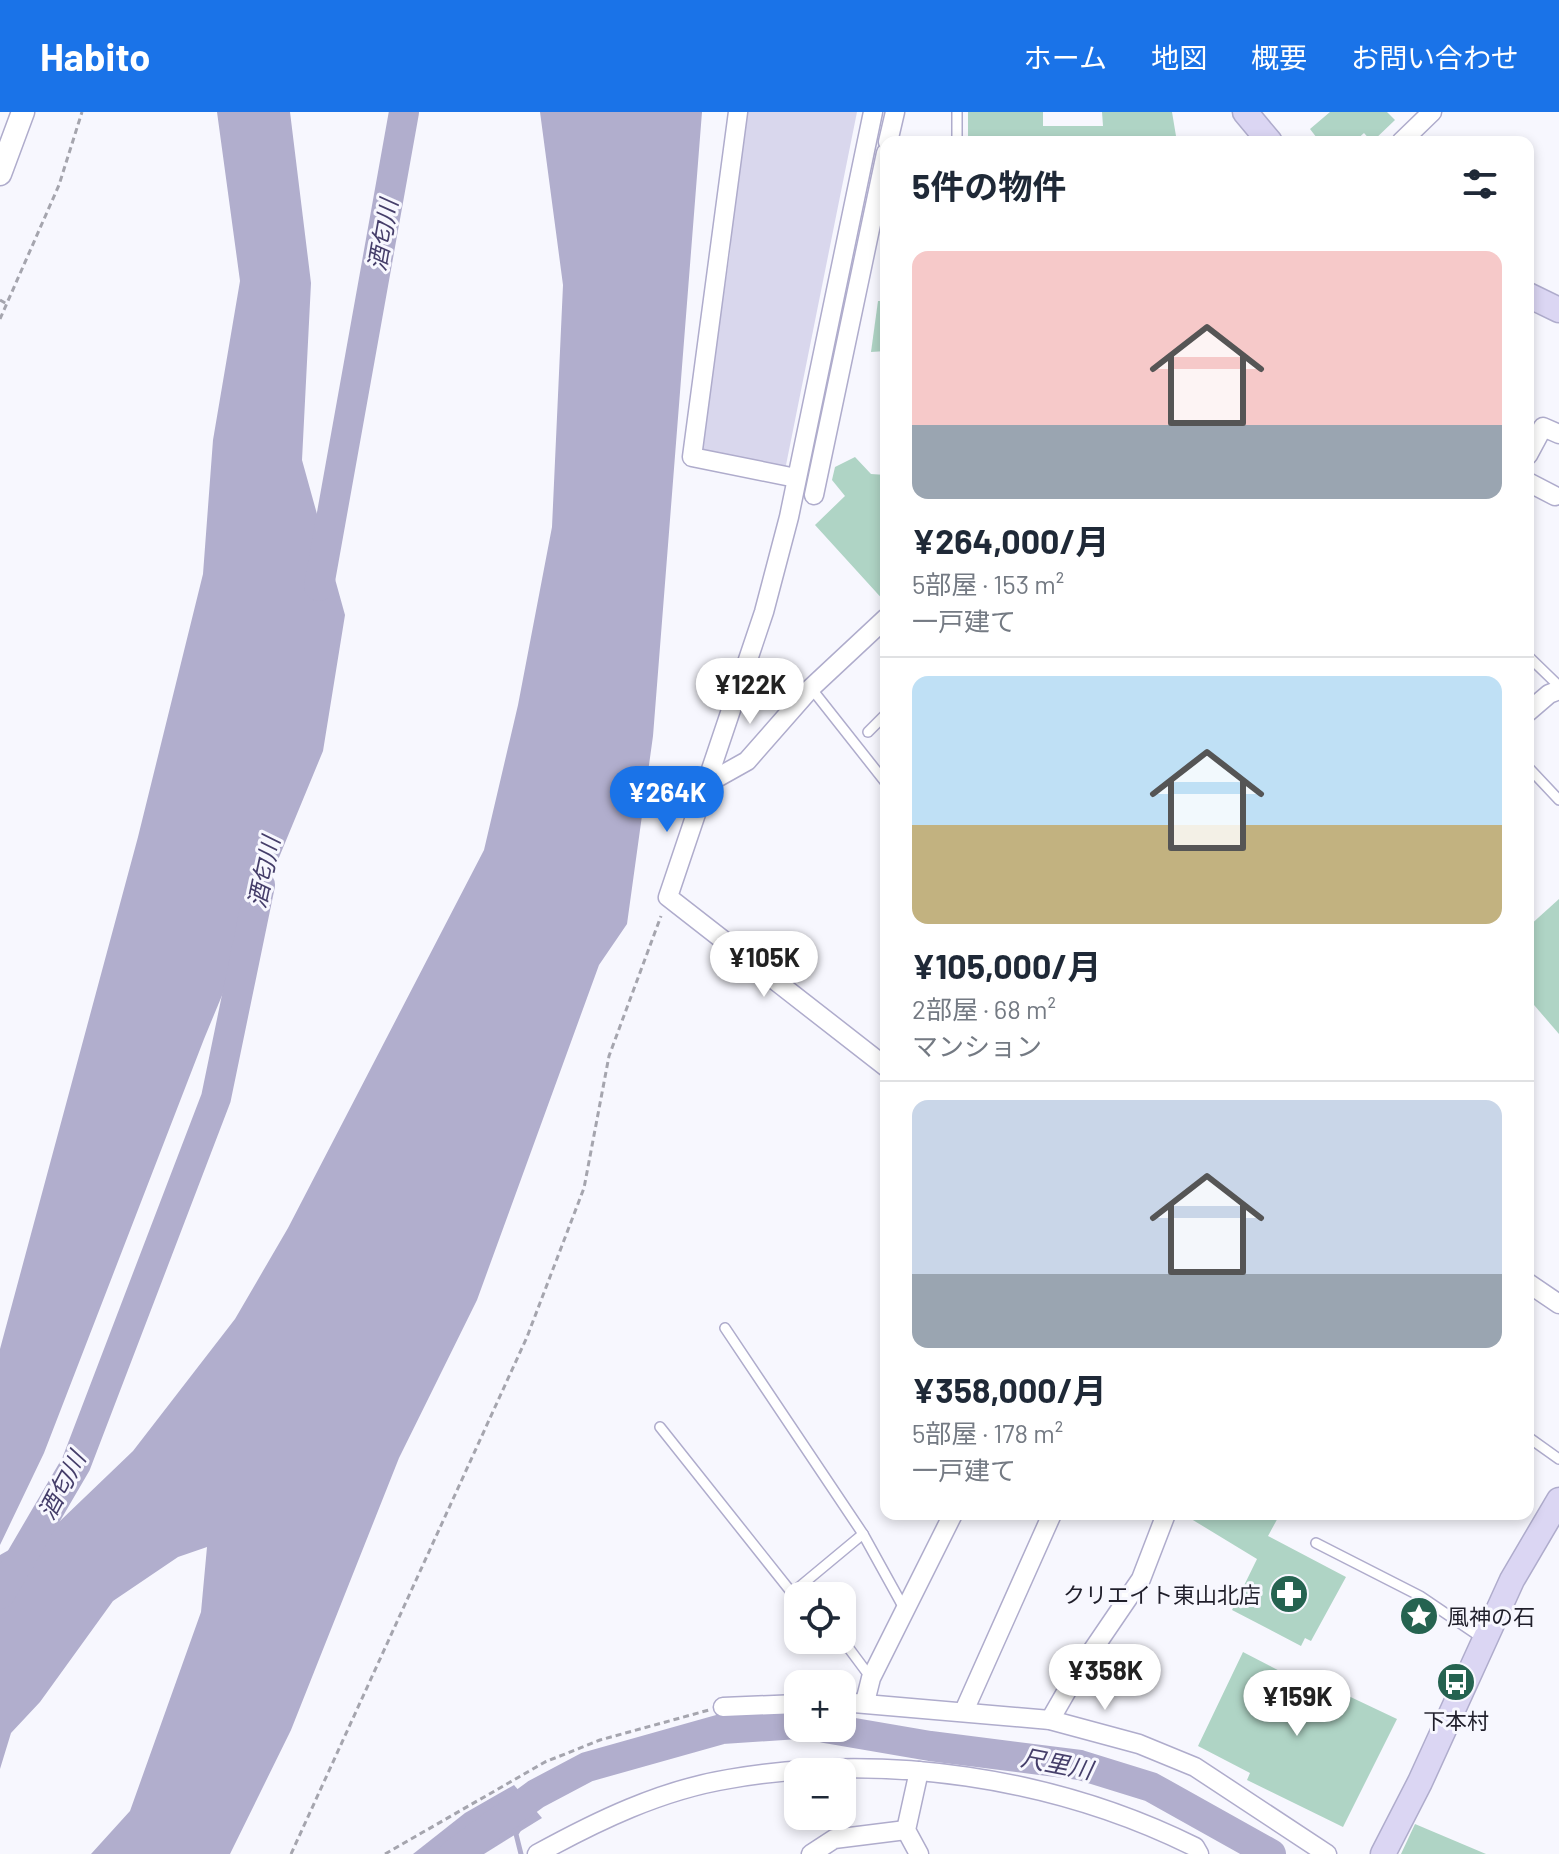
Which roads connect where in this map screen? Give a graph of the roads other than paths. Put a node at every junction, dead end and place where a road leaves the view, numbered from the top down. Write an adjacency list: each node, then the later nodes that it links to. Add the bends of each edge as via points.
1 (23, 112): 12 (street)
2 (738, 112): 18 (street, via 692,457)
3 (873, 112): 18 (street)
4 (895, 112): 8 (street)
5 (957, 112): 9 (lane)
6 (1245, 112): 10 (main road)
7 (1432, 112): 11 (street)
8 (889, 136)
9 (957, 136)
10 (1265, 136)
11 (1407, 136)
12 (0, 174)
13 (880, 182): 20 (street)
14 (1534, 298): 15 (main road)
15 (1559, 310)
16 (1559, 434): 17 (street, via 1543,427)
17 (1534, 444)
18 (796, 478): 31 (street, via 764,612)
19 (1534, 485): 21 (street)
20 (814, 495)
21 (1555, 496)
22 (880, 624): 24 (street)
23 (1534, 662): 25 (lane)
24 (811, 688): 30 (lane); 31 (street, via 747,761)
25 (1559, 688): 26 (street)
26 (1534, 707)
27 (880, 720): 28 (lane)
28 (868, 732)
29 (1534, 773): 32 (lane)
30 (880, 775)
31 (706, 784): 33 (street, via 668,897)
32 (1559, 800)
33 (880, 1062)
34 (1534, 1287): 35 (street)
35 (1559, 1304)
36 (725, 1328): 44 (lane)
37 (660, 1427): 44 (lane, via 792,1593)
38 (1534, 1441): 39 (lane)
39 (1559, 1459)
40 (1559, 1500): 47 (main road, via 1512,1580)
41 (950, 1520): 46 (street)
42 (1049, 1520): 54 (street)
43 (1164, 1520): 55 (street, via 1141,1579)
44 (863, 1534): 46 (lane)
45 (1316, 1543): 47 (lane, via 1420,1596)
46 (907, 1613): 49 (street)
47 (1485, 1640): 63 (main road)
48 (853, 1654): 49 (lane)
49 (871, 1678): 51 (street)
50 (856, 1702): 51 (street)
51 (865, 1702): 54 (street)
52 (784, 1705): 53 (street)
53 (723, 1707)
54 (964, 1711): 55 (street)
55 (1050, 1720): 62 (street, via 1139,1744 1195,1767)
56 (919, 1771): 57 (street); 58 (street, via 1060,1796 1145,1822); 59 (street, via 805,1769 726,1779 642,1803)
57 (906, 1830): 60 (street, via 834,1839); 61 (street)
58 (1196, 1852)
59 (538, 1854)
60 (811, 1854)
61 (919, 1854)
62 (1327, 1854)
63 (1383, 1854)

